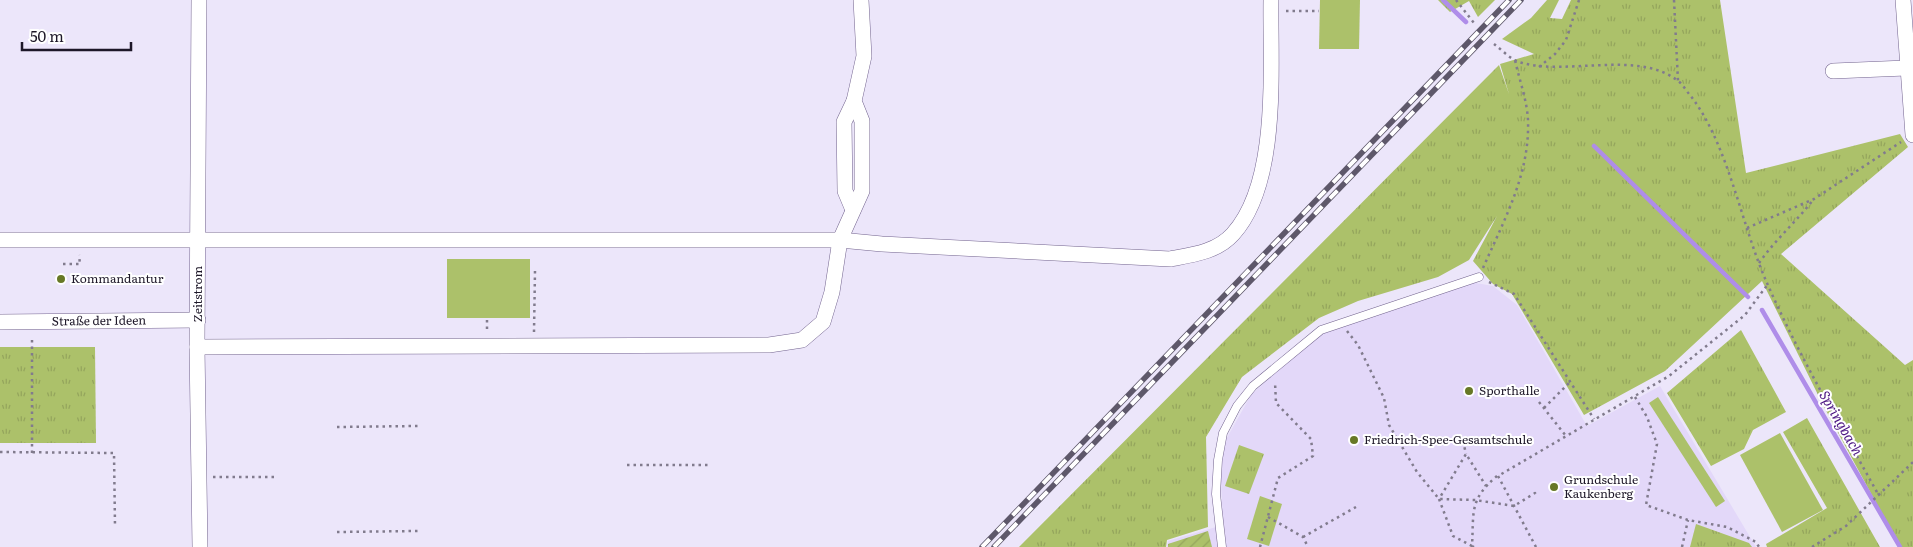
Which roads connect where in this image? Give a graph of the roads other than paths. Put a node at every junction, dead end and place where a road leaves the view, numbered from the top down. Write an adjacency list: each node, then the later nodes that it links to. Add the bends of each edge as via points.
1 (200, 0): 9 (street, Zeitstrom)
2 (861, 0): 10 (street, via 864,56 854,101 862,121 862,191)
3 (1903, 0): 5 (street)
4 (1271, 6): 10 (street, via 1269,130 1256,192 1232,235 1205,252 1170,259)
5 (1906, 68): 6 (street); 7 (street)
6 (1833, 71)
7 (1913, 134)
8 (0, 240): 9 (street)
9 (198, 240): 10 (street); 12 (street, Zeitstrom)
10 (840, 240): 14 (street, via 824,322 802,340 769,345)
11 (1479, 277): 16 (lane, via 1322,330 1253,386 1237,406 1223,433 1216,494)
12 (198, 320): 13 (street, Straße der Ideen); 14 (street, Zeitstrom)
13 (0, 322)
14 (197, 347): 15 (street, Zeitstrom)
15 (200, 547)
16 (1222, 547)

